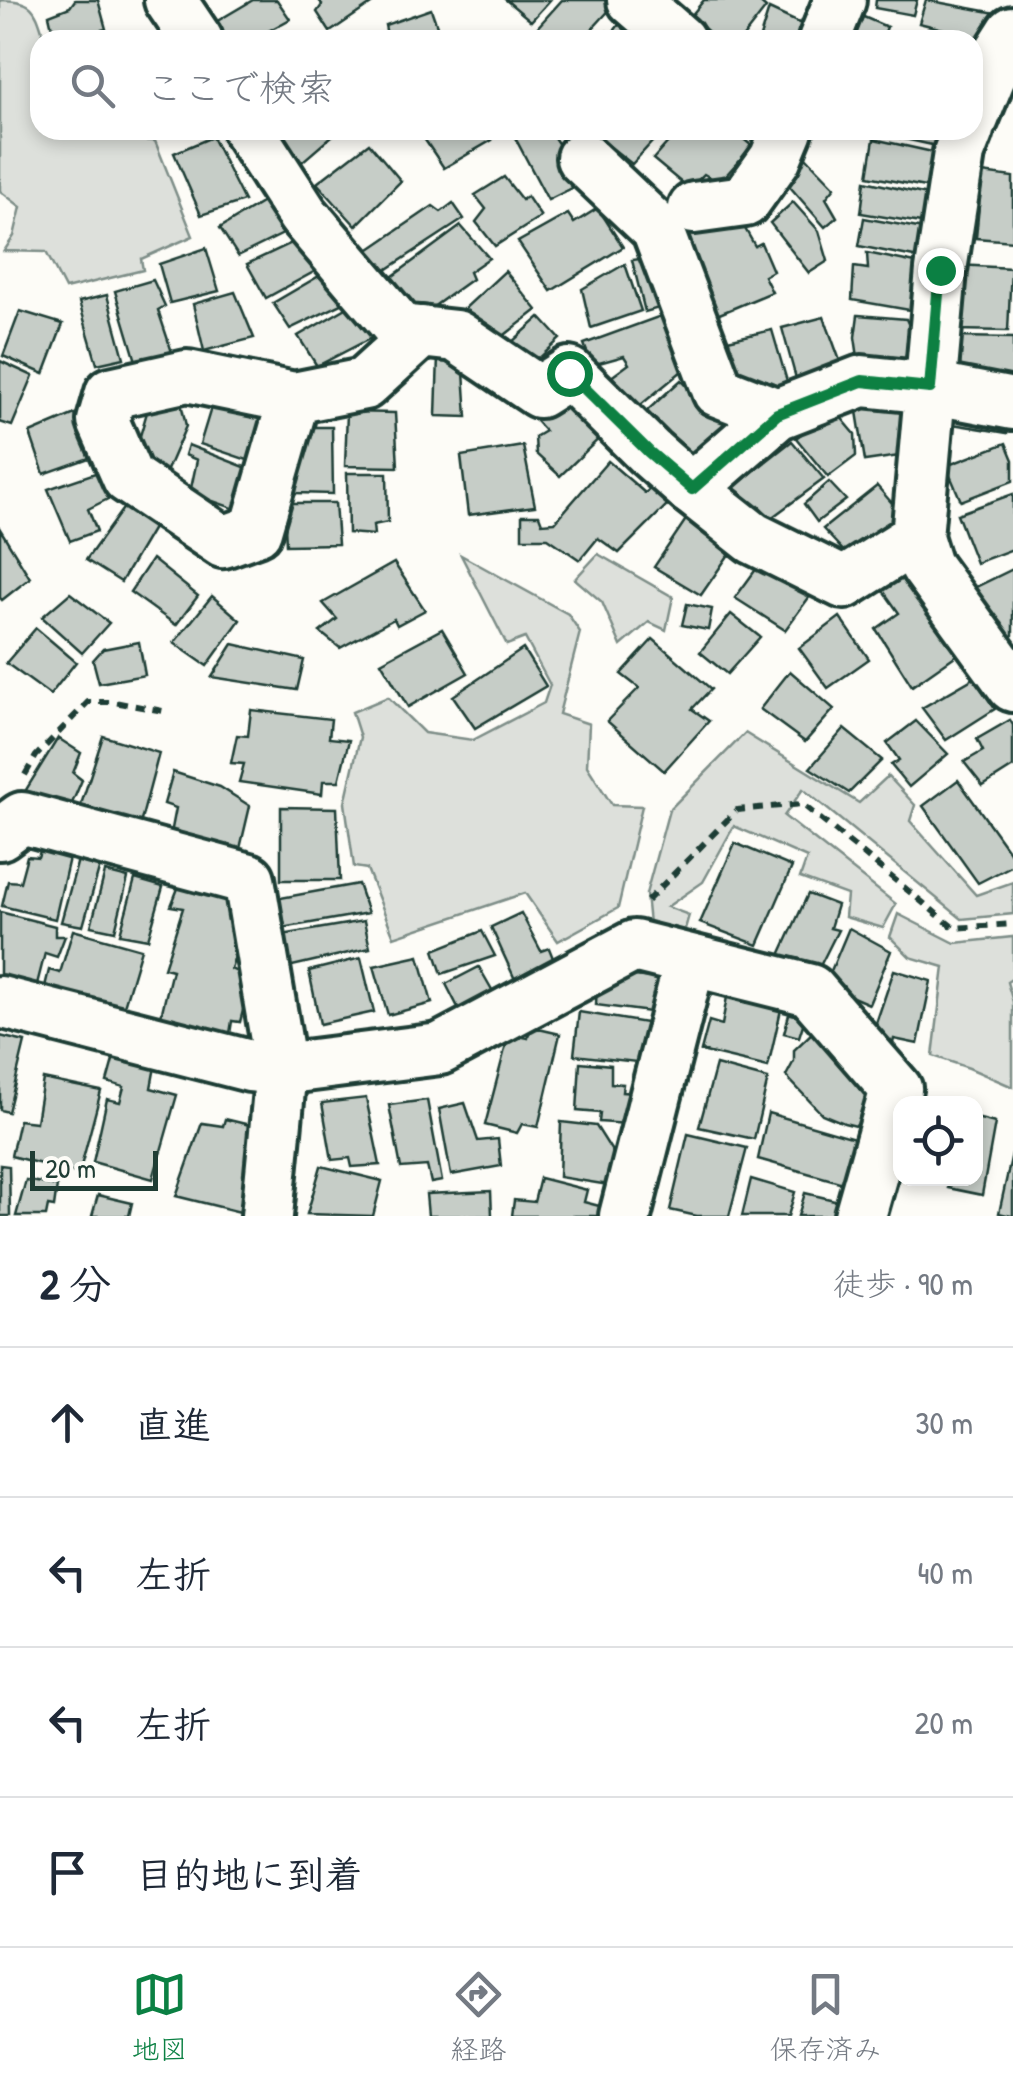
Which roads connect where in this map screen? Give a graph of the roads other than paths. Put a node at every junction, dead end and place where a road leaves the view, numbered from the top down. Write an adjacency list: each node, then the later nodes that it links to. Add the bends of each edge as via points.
1 (170, 0): 4 (street)
2 (634, 0): 5 (street)
3 (840, 0): 6 (street)
4 (191, 30)
5 (668, 30)
6 (828, 30)
7 (1013, 32): 8 (street)
8 (983, 92)
9 (254, 140): 14 (street, via 303,215 400,330)
10 (782, 140): 13 (street, via 746,202)
11 (964, 140): 15 (street, via 940,270)
12 (582, 158): 18 (street, via 658,229 718,391)
13 (694, 208)
14 (421, 332): 16 (street, via 364,384); 19 (street, via 456,336 539,392 569,373)
15 (930, 388): 17 (street); 18 (street, via 862,381); 20 (street)
16 (294, 398)
17 (1013, 404)
18 (777, 414): 19 (street)
19 (692, 489): 20 (street, via 753,538 844,582)
20 (916, 537): 21 (street, via 926,566)
21 (1013, 686)
22 (3, 832): 25 (street, via 22,818 249,880)
23 (690, 961): 25 (street, via 634,946 440,1049); 27 (street); 28 (street, via 810,990 896,1088)
24 (0, 1002): 25 (street)
25 (281, 1069): 26 (street)
26 (268, 1216)
27 (625, 1216)
28 (860, 1216)

